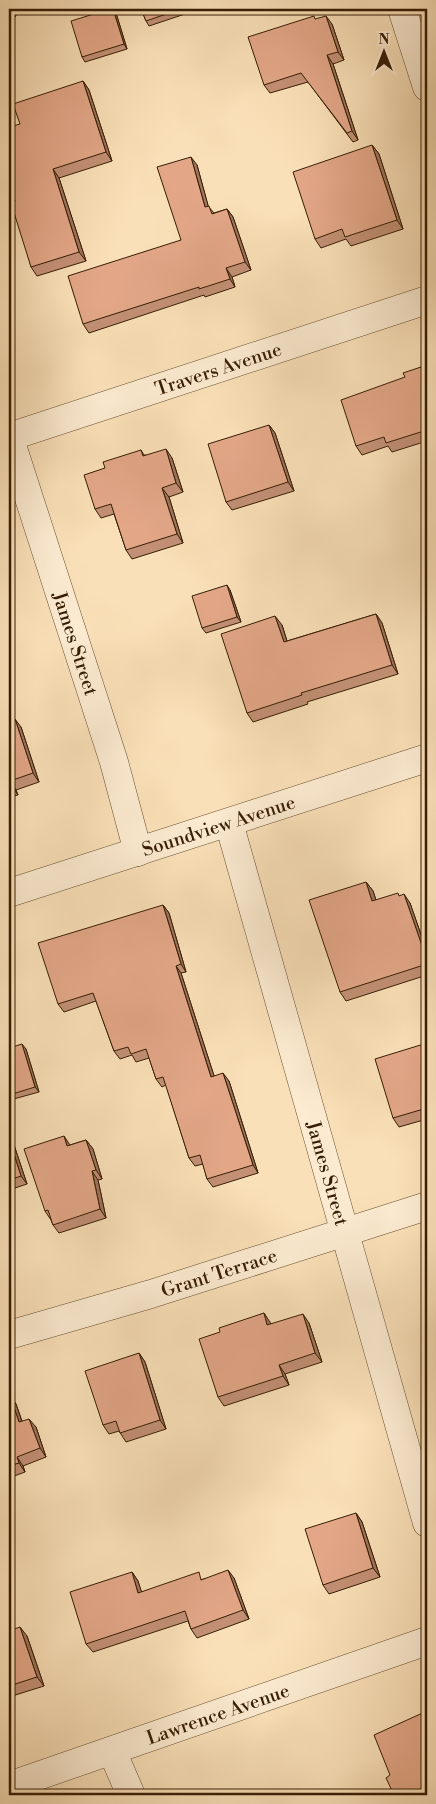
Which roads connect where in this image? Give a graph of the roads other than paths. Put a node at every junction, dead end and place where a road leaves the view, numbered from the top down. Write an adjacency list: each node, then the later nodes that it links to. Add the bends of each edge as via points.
1 (402, 9): 2 (street)
2 (427, 87)
3 (427, 300): 4 (street, Travers Avenue)
4 (9, 436): 7 (street, James Street, via 114,762)
5 (427, 758): 6 (street, Soundview Avenue)
6 (229, 822): 7 (street, Soundview Avenue); 10 (street, James Street)
7 (138, 852): 8 (street, Soundview Avenue)
8 (9, 893)
9 (427, 1206): 10 (street, Grant Terrace)
10 (345, 1232): 11 (street, Grant Terrace); 12 (street, James Street)
11 (9, 1335)
12 (427, 1523)
13 (427, 1641): 14 (street, Lawrence Avenue)
14 (112, 1751): 15 (street, Lawrence Avenue); 16 (street)
15 (9, 1786)
16 (131, 1795)

